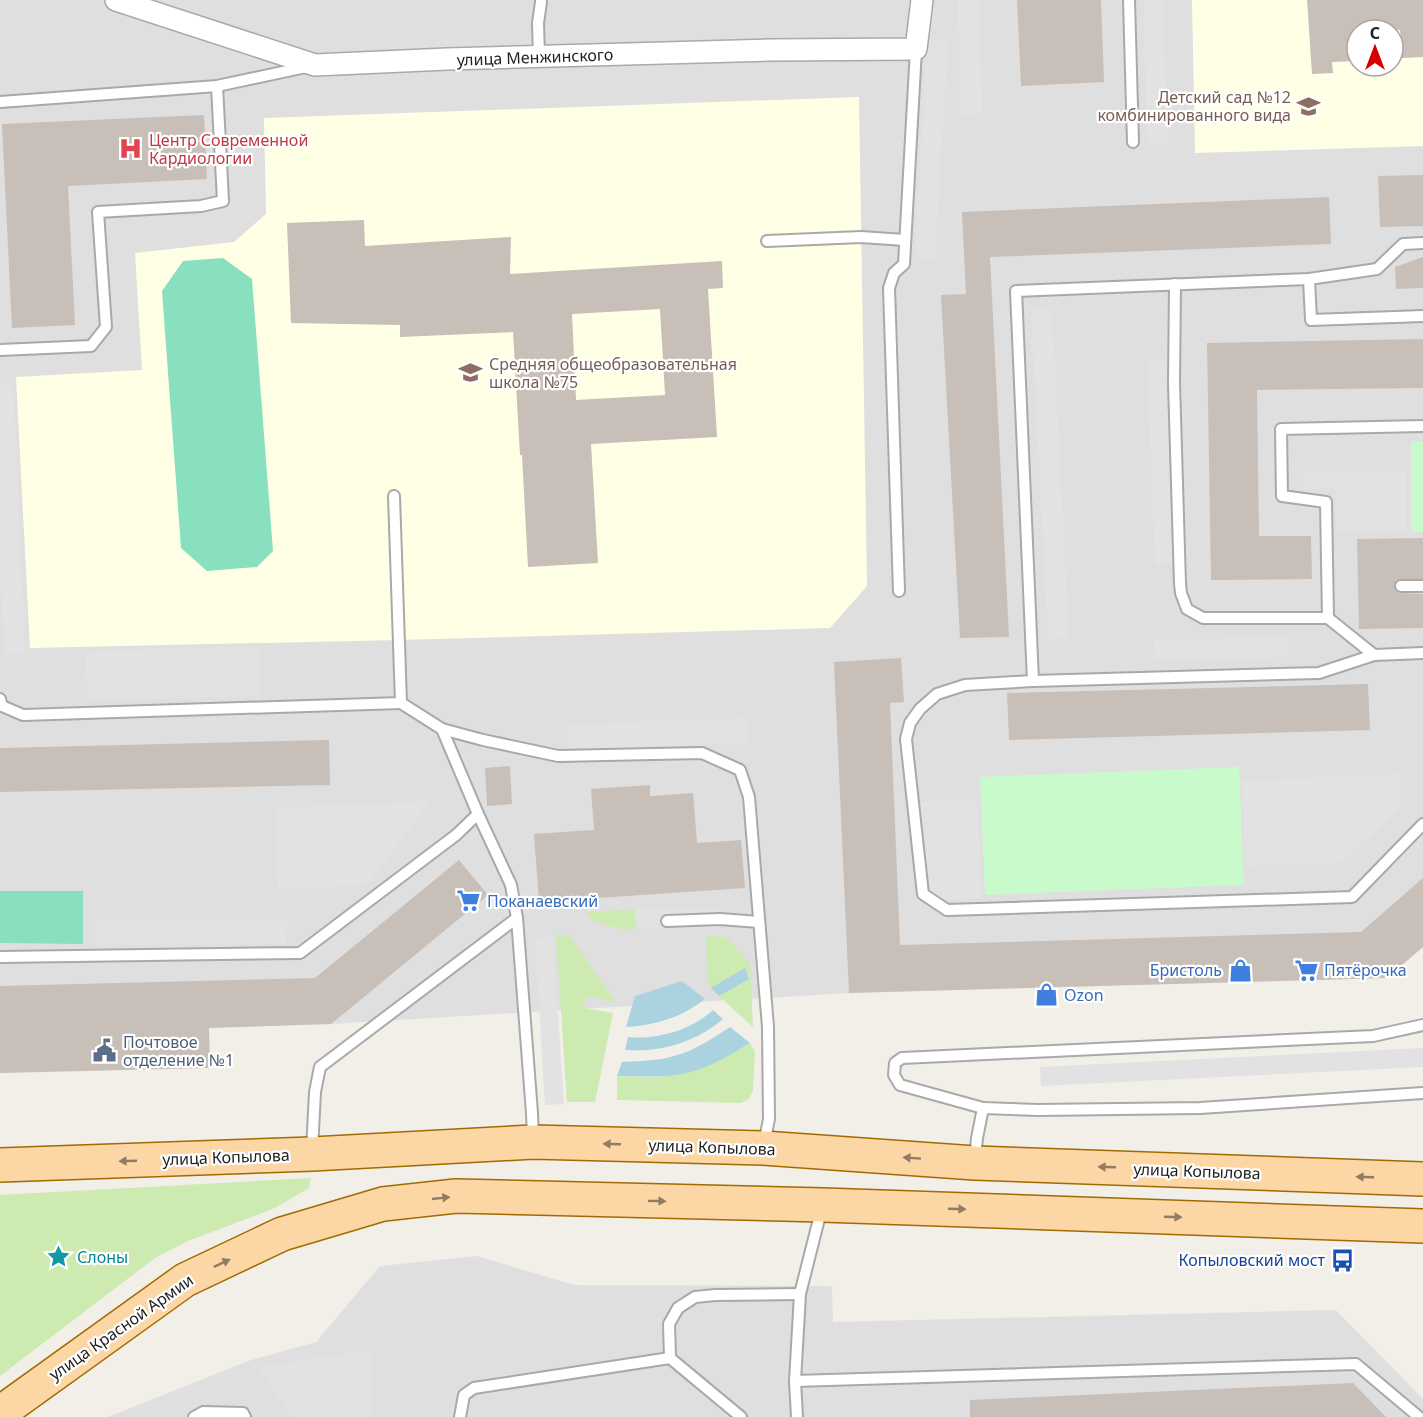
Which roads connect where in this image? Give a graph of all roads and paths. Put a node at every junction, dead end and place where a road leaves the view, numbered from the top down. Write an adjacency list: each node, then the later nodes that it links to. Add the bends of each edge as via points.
1 (116, 0): 7 (street, улица Менжинского)
2 (922, 0): 5 (street)
3 (1130, 0): 10 (lane)
4 (541, 2): 6 (lane)
5 (916, 49): 6 (street, улица Менжинского); 11 (lane)
6 (538, 57): 7 (street, улица Менжинского)
7 (315, 65): 8 (lane)
8 (218, 86): 9 (lane); 17 (lane, via 223,201 201,206 98,212 105,327 91,346)
9 (0, 102)
10 (1133, 142)
11 (905, 240): 12 (lane, via 861,237); 22 (lane, via 904,264 894,273 889,288)
12 (768, 242)
13 (1423, 243): 14 (lane, via 1403,244 1377,269)
14 (1309, 279): 15 (lane); 16 (lane, via 1311,320)
15 (1174, 284): 23 (lane, via 1180,584 1187,609 1203,618); 26 (lane, via 1016,291)
16 (1423, 316)
17 (0, 350)
18 (1423, 426): 23 (lane, via 1281,429 1282,496 1326,502)
19 (394, 496): 28 (lane)
20 (1401, 586): 21 (lane)
21 (1423, 586)
22 (899, 591)
23 (1328, 618): 25 (lane)
24 (1423, 653): 25 (lane)
25 (1374, 655): 26 (lane, via 1318,673)
26 (1033, 681): 31 (lane, via 964,685 937,694 910,723 906,739 923,894 946,910 1352,897)
27 (0, 699): 28 (lane, via 2,706 22,715)
28 (401, 703): 29 (lane)
29 (442, 729): 30 (lane); 34 (lane, via 558,756 702,753 740,770 748,797)
30 (478, 814): 32 (lane, via 511,885); 35 (lane, via 456,835 300,953)
31 (1423, 824)
32 (517, 918): 39 (lane); 41 (lane, via 320,1067)
33 (667, 921): 34 (lane, via 720,918)
34 (759, 922): 40 (lane, via 768,1027 769,1119)
35 (0, 957)
36 (1423, 1025): 38 (lane, via 1373,1036 902,1058 896,1063 894,1075 900,1085)
37 (1423, 1093): 38 (lane, via 1200,1108)
38 (983, 1108): 42 (lane)
39 (533, 1142): 40 (main road, улица Копылова, one-way to 39); 41 (main road, улица Копылова)
40 (763, 1148): 42 (main road, улица Копылова, one-way to 40)
41 (312, 1154): 43 (main road, улица Копылова, one-way to 43)
42 (975, 1163): 44 (main road, улица Копылова, one-way to 42)
43 (0, 1165)
44 (1423, 1179)
45 (823, 1205): 46 (main road, one-way to 46); 47 (lane); 50 (main road, улица Красной Армии, one-way to 45, via 185,1280 282,1234 383,1204 456,1196)
46 (1423, 1226)
47 (800, 1294): 48 (lane, via 694,1297 678,1308 669,1324); 49 (lane)
48 (670, 1358): 53 (lane, via 474,1388 464,1395); 54 (lane)
49 (795, 1381): 55 (lane); 56 (lane, via 1356,1364)
50 (0, 1413)
51 (194, 1417): 52 (lane, via 203,1412 243,1413)
52 (245, 1417)
53 (460, 1417)
54 (741, 1417)
55 (797, 1417)
56 (1419, 1417)

